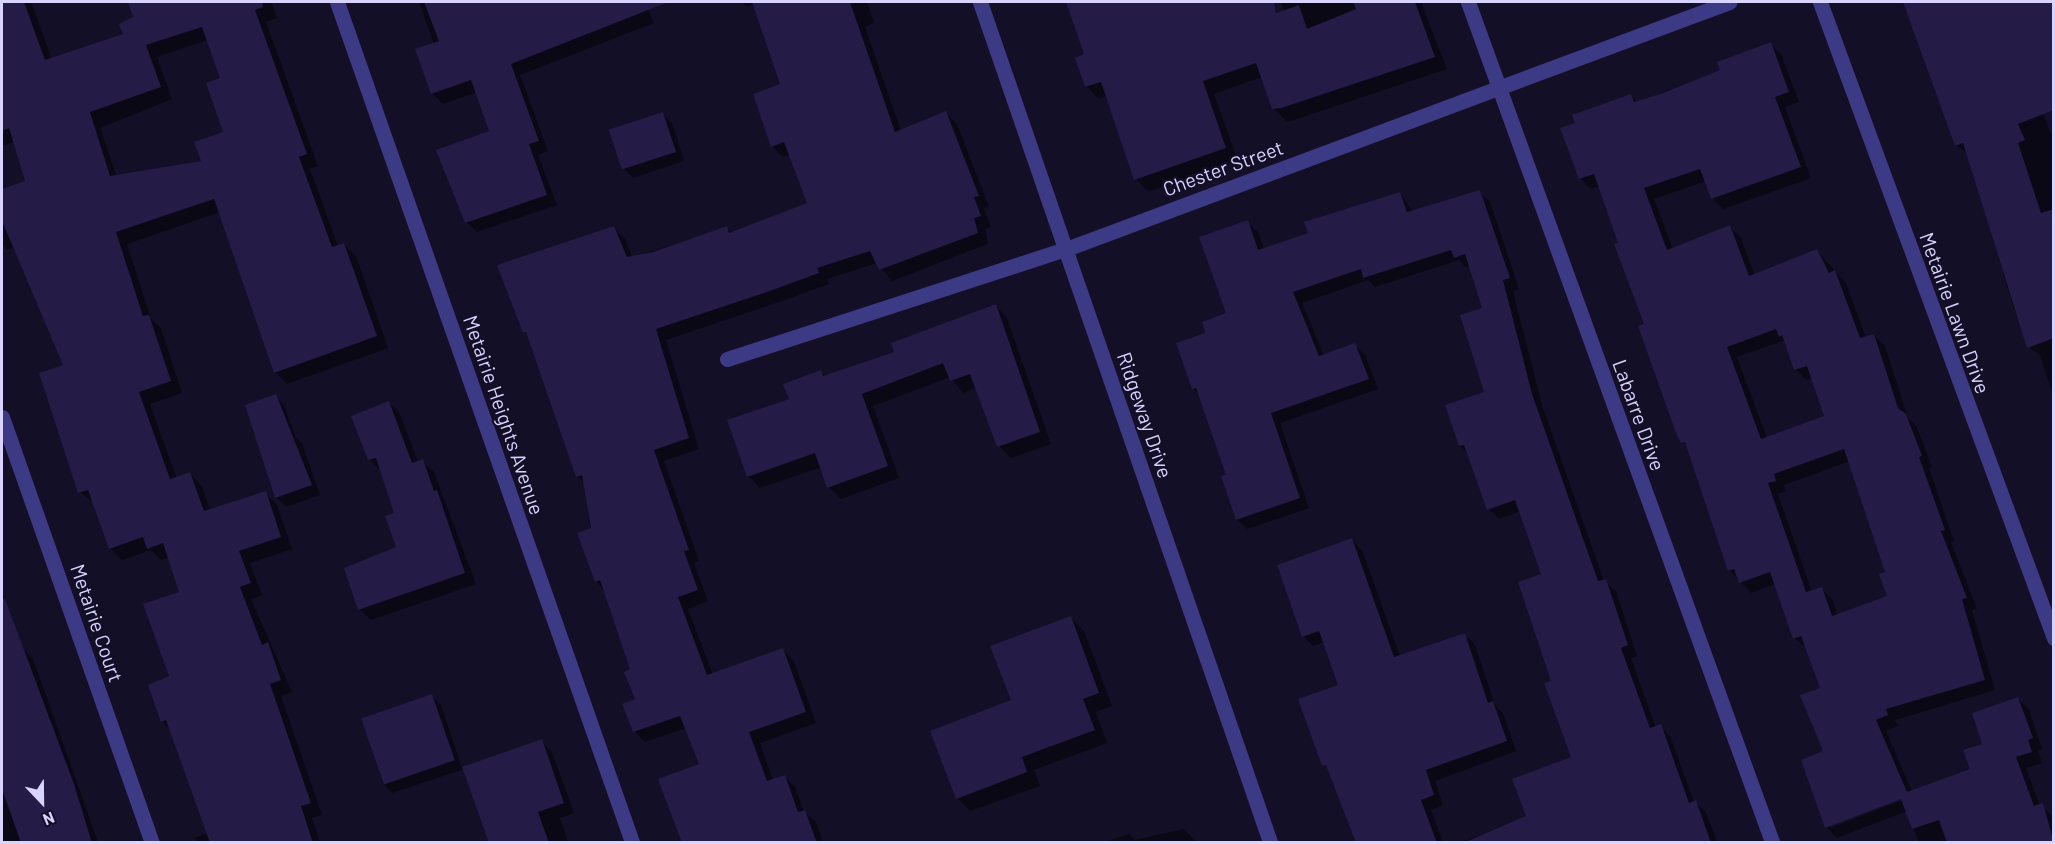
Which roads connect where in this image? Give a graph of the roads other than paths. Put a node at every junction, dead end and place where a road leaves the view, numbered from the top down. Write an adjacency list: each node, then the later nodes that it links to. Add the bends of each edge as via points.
1 (337, 2): 12 (street, Metairie Heights Avenue)
2 (980, 2): 7 (street, Ridgeway Drive)
3 (1468, 2): 6 (street, Labarre Drive)
4 (1729, 2): 6 (street, Chester Street)
5 (1820, 2): 10 (street, Metairie Lawn Drive)
6 (1499, 88): 7 (street, Chester Street); 14 (street, Labarre Drive)
7 (1066, 249): 8 (street, Chester Street); 13 (street, Ridgeway Drive)
8 (727, 359)
9 (2, 417): 11 (street, Metairie Court)
10 (2054, 639)
11 (152, 843)
12 (632, 843)
13 (1270, 843)
14 (1772, 843)

